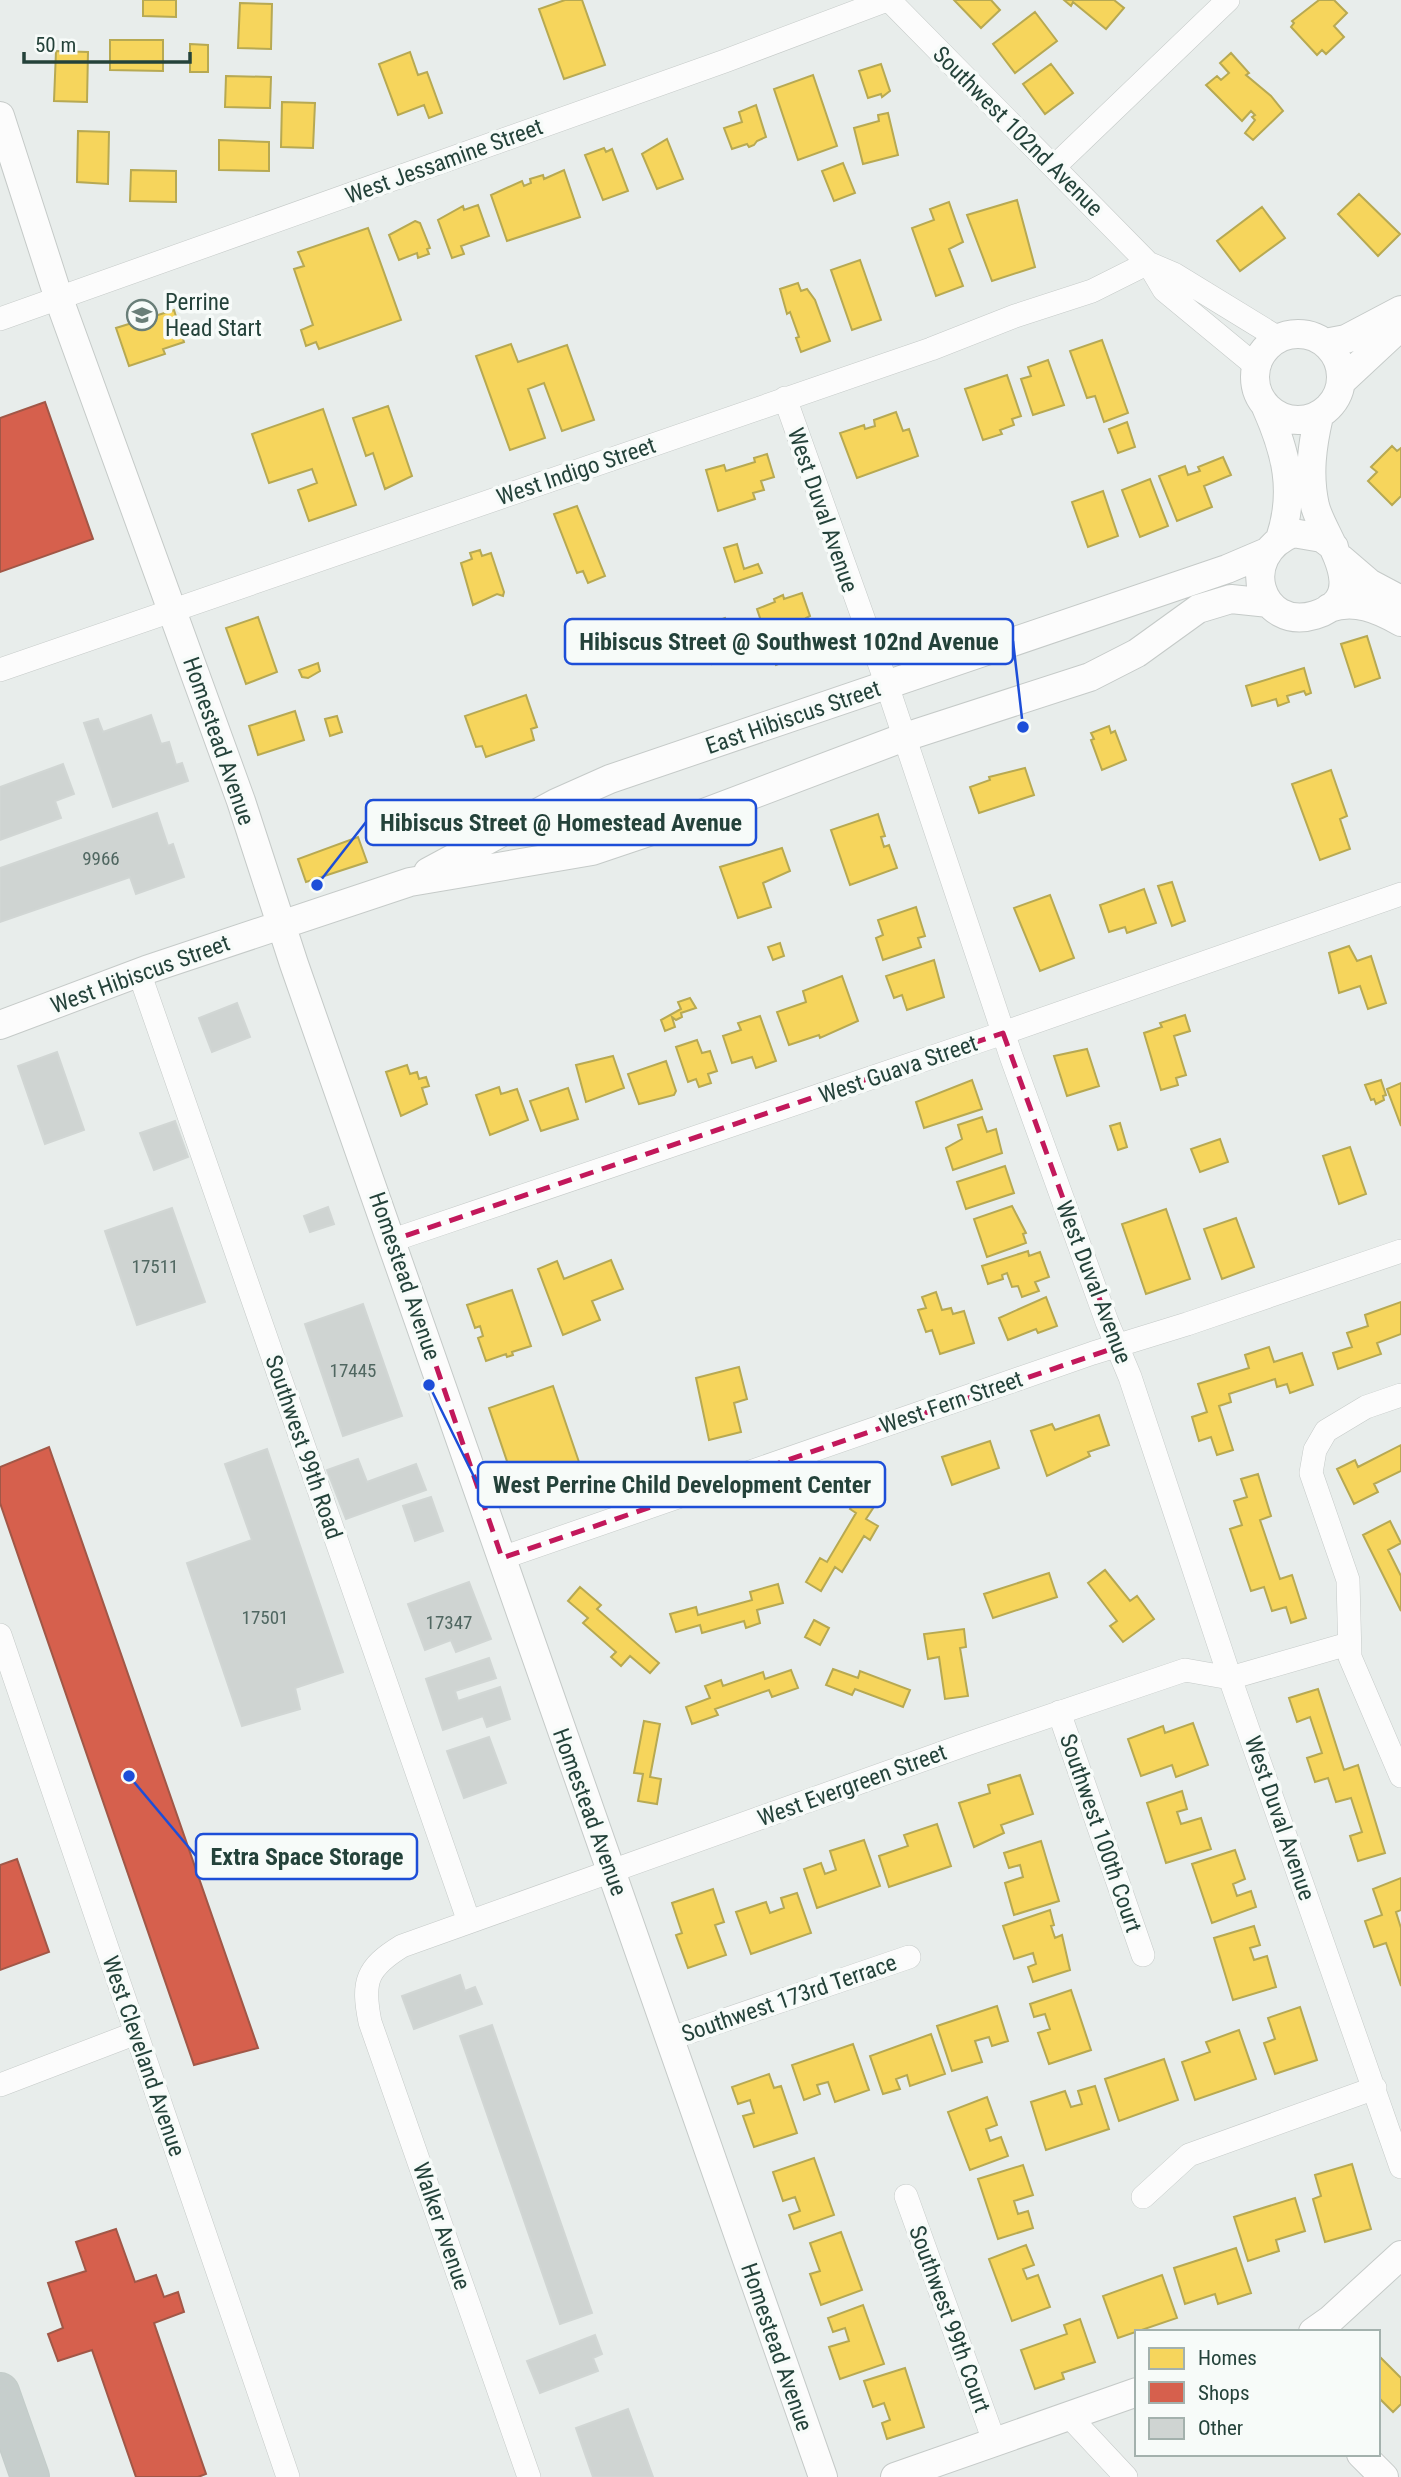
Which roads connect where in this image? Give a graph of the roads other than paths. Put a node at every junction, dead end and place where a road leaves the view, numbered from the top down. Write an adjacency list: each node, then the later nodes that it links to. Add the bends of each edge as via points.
1 (888, 0): 4 (street, Southwest 102nd Avenue); 6 (street, West Jessamine Street)
2 (1228, 0): 4 (street)
3 (0, 116): 6 (street, Homestead Avenue)
4 (1055, 166): 5 (street, Southwest 102nd Avenue)
5 (1147, 263): 10 (street, Southwest 102nd Avenue, via 1174,274); 12 (street, Southwest 102nd Avenue, via 1164,290); 14 (street, West Indigo Street, via 1092,291)
6 (59, 299): 8 (street, West Jessamine Street); 22 (street, Homestead Avenue)
7 (1401, 310): 11 (street, via 1346,339)
8 (0, 319)
9 (1401, 326): 13 (street)
10 (1280, 339): 11 (street, via 1298,334); 12 (street, via 1262,353)
11 (1325, 343): 13 (street, via 1335,353)
12 (1256, 366): 15 (street, via 1258,395)
13 (1342, 381): 16 (street, via 1331,407)
14 (785, 398): 22 (street, West Indigo Street); 25 (street, West Duval Avenue)
15 (1266, 407): 16 (street, via 1291,421); 17 (street, via 1288,469 1288,514)
16 (1319, 416): 18 (street, via 1312,451 1312,487 1322,527)
17 (1273, 545): 18 (street, via 1293,533 1308,533 1322,538); 20 (street, via 1259,576); 25 (street, East Hibiscus Street, via 1227,569)
18 (1337, 553): 19 (street, via 1369,583); 21 (street, via 1343,586)
19 (1401, 600)
20 (1269, 603): 21 (street, via 1291,616 1317,615); 26 (street, East Hibiscus Street, via 1241,598 1198,609 1137,653 1090,677)
21 (1329, 608): 23 (street, via 1366,606)
22 (173, 610): 24 (street, West Indigo Street); 29 (street, Homestead Avenue)
23 (1401, 622)
24 (0, 670)
25 (887, 685): 26 (street, West Duval Avenue); 27 (street, East Hibiscus Street, via 610,779)
26 (902, 738): 27 (street, East Hibiscus Street, via 592,851); 32 (street, West Duval Avenue)
27 (410, 882): 29 (street, East Hibiscus Street)
28 (1401, 894): 32 (street, West Guava Street)
29 (281, 924): 30 (street, West Hibiscus Street); 33 (street, Homestead Avenue)
30 (139, 972): 31 (street, West Hibiscus Street); 44 (street, Southwest 99th Road)
31 (0, 1025)
32 (1003, 1034): 33 (street, West Guava Street); 35 (street, West Duval Avenue)
33 (393, 1240): 37 (street, Homestead Avenue)
34 (1401, 1251): 35 (street, West Fern Street)
35 (1117, 1347): 37 (street, West Fern Street); 40 (street, West Duval Avenue)
36 (1401, 1395): 39 (street, via 1366,1407 1333,1426 1320,1439 1311,1462 1315,1491 1348,1580)
37 (502, 1558): 43 (street, Homestead Avenue)
38 (0, 1634): 48 (street, West Cleveland Avenue)
39 (1348, 1644): 40 (street, West Evergreen Street); 42 (street, via 1354,1671)
40 (1230, 1678): 41 (street, West Evergreen Street, via 1185,1670); 51 (street, West Duval Avenue)
41 (1059, 1712): 43 (street, West Evergreen Street); 45 (street, Southwest 100th Court)
42 (1401, 1776)
43 (611, 1870): 44 (street, West Evergreen Street); 49 (street, Homestead Avenue)
44 (469, 1922): 47 (street, West Evergreen Street, via 402,1947)
45 (1143, 1955)
46 (909, 1956): 49 (street, Southwest 173rd Terrace)
47 (369, 1974): 65 (street, Walker Avenue, via 370,2022)
48 (136, 2033): 50 (street); 64 (street, West Cleveland Avenue)
49 (669, 2039): 66 (street, Homestead Avenue)
50 (0, 2085)
51 (1375, 2088): 52 (street, West Duval Avenue); 54 (street, via 1189,2155)
52 (1401, 2167)
53 (906, 2196): 61 (street, Southwest 99th Court)
54 (1143, 2197)
55 (1401, 2255): 56 (street)
56 (1316, 2330)
57 (0, 2392): 60 (highway)
58 (1135, 2393): 59 (street)
59 (1068, 2415): 61 (street); 68 (street)
60 (7, 2433): 63 (highway)
61 (994, 2441): 67 (street)
62 (1363, 2456): 69 (street)
63 (30, 2477)
64 (288, 2477)
65 (528, 2477)
66 (823, 2477)
67 (895, 2477)
68 (1126, 2477)
69 (1384, 2477)

